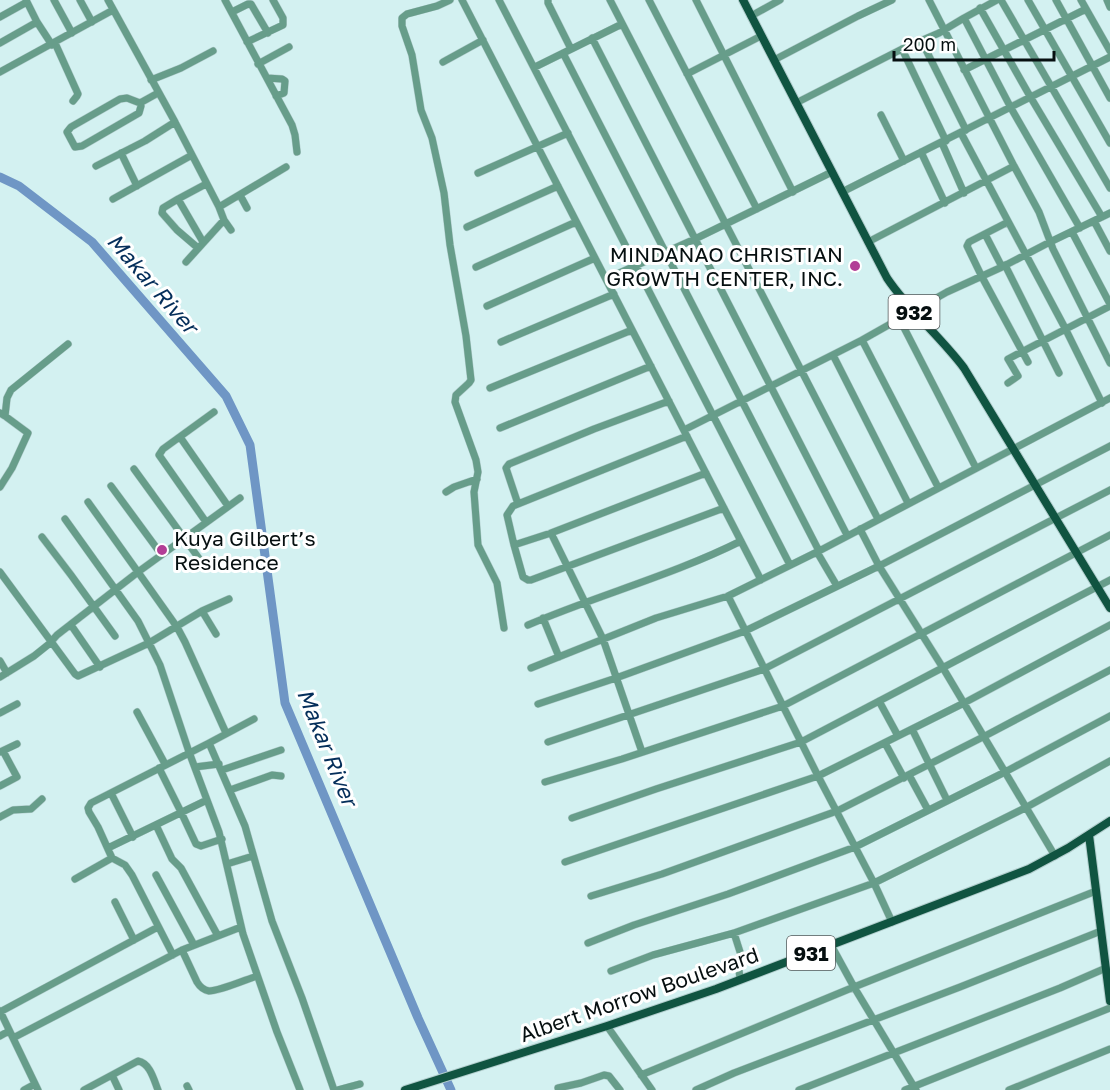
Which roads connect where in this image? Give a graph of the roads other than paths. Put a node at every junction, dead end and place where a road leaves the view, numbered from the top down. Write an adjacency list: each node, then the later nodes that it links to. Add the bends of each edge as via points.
1 (54, 0): 37 (street)
2 (80, 0): 33 (street)
3 (108, 0): 26 (street)
4 (225, 0): 27 (street)
5 (273, 0): 38 (street, via 284,23)
6 (450, 0): 173 (street, via 407,14 402,18 402,26 445,199 471,376 455,402 476,460)
7 (462, 0): 41 (street)
8 (499, 0): 61 (street)
9 (548, 0): 48 (street)
10 (610, 0): 34 (street)
11 (649, 0): 64 (street)
12 (696, 0): 54 (street)
13 (743, 0): 28 (main road, 932)
14 (780, 0): 28 (street)
15 (892, 0): 57 (street)
16 (929, 0): 35 (street)
17 (999, 0): 24 (street); 43 (street)
18 (1028, 0): 36 (street)
19 (1056, 0): 31 (street)
20 (1082, 0): 25 (street)
21 (1107, 0): 23 (street)
22 (27, 1): 29 (street); 32 (street)
23 (1110, 6)
24 (980, 8): 30 (street); 50 (street)
25 (1086, 9): 31 (street); 52 (street)
26 (113, 10): 33 (street); 67 (street)
27 (232, 12): 38 (street, via 251,4); 44 (street)
28 (751, 16): 39 (main road, 932)
29 (0, 17)
30 (964, 18): 35 (street); 56 (street)
31 (1067, 19): 36 (street); 60 (street)
32 (37, 22): 45 (street); 46 (street)
33 (92, 22): 37 (street)
34 (622, 24): 40 (street); 116 (street)
35 (944, 30): 42 (street); 62 (street)
36 (1045, 30): 43 (street); 65 (street)
37 (72, 33): 46 (street)
38 (268, 33): 44 (street)
39 (761, 36): 54 (street); 57 (main road, 932)
40 (592, 38): 48 (street); 122 (street)
41 (483, 40): 58 (street); 84 (street)
42 (921, 40): 49 (street); 80 (street)
43 (1024, 41): 50 (street); 68 (street)
44 (247, 42): 59 (street)
45 (0, 43)
46 (54, 44): 63 (street); 73 (street, via 78,93)
47 (290, 47): 59 (street)
48 (571, 49): 53 (street)
49 (902, 49): 75 (street); 82 (street)
50 (1004, 50): 56 (street); 71 (street)
51 (213, 51): 67 (street)
52 (1110, 51)
53 (562, 53): 61 (street); 127 (street)
54 (725, 54): 64 (street); 100 (street)
55 (1110, 57): 60 (street)
56 (985, 59): 62 (street); 76 (street)
57 (774, 60): 75 (main road, 932)
58 (443, 62)
59 (258, 64): 66 (street)
60 (1092, 66): 65 (street); 72 (street)
61 (535, 67): 81 (street)
62 (964, 70): 78 (street)
63 (0, 72)
64 (687, 74): 109 (street)
65 (1072, 77): 68 (street); 83 (street)
66 (267, 78): 70 (street); 70 (street, via 285,81 284,93)
67 (151, 80): 69 (street)
68 (1051, 88): 71 (street); 99 (street)
69 (158, 93): 74 (street); 79 (street)
70 (276, 96): 85 (street, via 294,129)
71 (1031, 98): 76 (street); 111 (street)
72 (1110, 98)
73 (73, 101)
74 (140, 103): 74 (street, via 131,98 120,99 70,127 68,135 80,148 135,116)
75 (796, 103): 93 (main road, 932)
76 (1011, 108): 78 (street); 118 (street)
77 (881, 115): 89 (street)
78 (989, 119): 80 (street); 91 (street)
79 (175, 122): 86 (street); 88 (street)
80 (964, 132): 82 (street); 95 (street)
81 (568, 133): 84 (street); 131 (street)
82 (944, 142): 87 (street); 102 (street)
83 (1110, 143)
84 (538, 147): 94 (street); 98 (street)
85 (297, 152)
86 (121, 153): 90 (street); 97 (street)
87 (921, 153): 89 (street); 106 (street)
88 (192, 155): 96 (street); 97 (street)
89 (904, 161): 101 (street)
90 (96, 166)
91 (1014, 166): 95 (street); 124 (street)
92 (286, 167): 103 (street)
93 (832, 172): 100 (street); 101 (main road, 932)
94 (478, 173)
95 (986, 181): 102 (street); 115 (street)
96 (206, 184): 105 (street); 107 (street)
97 (137, 186): 104 (street)
98 (558, 186): 114 (street); 117 (street)
99 (1110, 188)
100 (794, 192): 109 (street)
101 (842, 192): 123 (main road, 932)
102 (964, 193): 106 (street)
103 (240, 195): 107 (street); 108 (street)
104 (113, 199)
105 (178, 199): 125 (street); 125 (street, via 163,208 162,213 177,230)
106 (945, 203): 123 (street)
107 (219, 207): 112 (street)
108 (247, 208)
109 (757, 209): 116 (street)
110 (1110, 213): 111 (street)
111 (1102, 217): 113 (street)
112 (224, 220): 119 (street); 125 (street)
113 (1094, 221): 118 (street); 126 (street)
114 (576, 222): 129 (street); 133 (street)
115 (1008, 222): 121 (street); 128 (street)
116 (726, 224): 122 (street); 153 (street)
117 (466, 227)
118 (1080, 228): 120 (street)
119 (231, 230)
120 (1072, 232): 124 (street); 137 (street)
121 (985, 234): 132 (street); 134 (street, via 967,246)
122 (695, 239): 127 (street); 156 (street)
123 (868, 242): 139 (main road, 932, via 887,278)
124 (1050, 242): 128 (street); 140 (street)
125 (201, 245): 130 (street)
126 (1110, 251)
127 (666, 252): 131 (street); 160 (street)
128 (1026, 254): 132 (street); 142 (street)
129 (595, 258): 135 (street); 138 (street)
130 (186, 262)
131 (636, 266): 135 (street); 164 (street)
132 (1004, 266): 134 (street); 145 (street)
133 (476, 267)
134 (982, 277): 139 (street); 148 (street)
135 (606, 279): 136 (street)
136 (614, 294): 143 (street); 146 (street)
137 (1110, 305): 140 (street)
138 (487, 306)
139 (914, 311): 141 (street); 169 (main road, 932, via 964,368)
140 (1087, 317): 142 (street); 151 (street)
141 (900, 320): 144 (street); 170 (street)
142 (1065, 328): 145 (street); 161 (street)
143 (632, 330): 152 (street); 157 (street)
144 (862, 340): 149 (street); 176 (street)
145 (1043, 340): 148 (street); 154 (street)
146 (501, 342)
147 (68, 344): 163 (street, via 11,390)
148 (1022, 351): 150 (street); 155 (street, via 1008,359 1018,376)
149 (832, 355): 153 (street); 182 (street)
150 (1028, 362)
151 (1110, 363)
152 (651, 366): 159 (street); 165 (street)
153 (801, 371): 156 (street); 188 (street)
154 (1059, 373)
155 (1008, 382)
156 (770, 386): 160 (street); 193 (street)
157 (490, 388)
158 (1110, 398): 161 (street)
159 (669, 401): 166 (street); 183 (street, via 509,464 506,468)
160 (742, 401): 164 (street); 198 (street)
161 (1102, 402): 169 (street)
162 (214, 412): 167 (street)
163 (3, 415): 177 (street, via 28,433)
164 (714, 415): 166 (street); 202 (street)
165 (500, 428)
166 (686, 433): 172 (street); 183 (street)
167 (180, 437): 184 (street); 189 (street, via 163,449 159,457)
168 (1110, 446): 174 (street)
169 (1014, 448): 170 (street); 174 (main road, 932)
170 (976, 468): 176 (street)
171 (134, 470): 195 (street)
172 (706, 473): 185 (street); 191 (street)
173 (477, 479): 179 (street); 224 (street, via 474,492 478,545 497,584)
174 (1035, 484): 186 (main road, 932); 204 (street)
175 (111, 486): 200 (street)
176 (938, 487): 182 (street)
177 (0, 488)
178 (1110, 490): 186 (street)
179 (446, 492)
180 (240, 498): 184 (street)
181 (88, 502): 206 (street)
182 (908, 503): 188 (street)
183 (518, 504): 197 (street, via 507,515)
184 (228, 506): 189 (street)
185 (724, 508): 196 (street); 203 (street)
186 (1056, 518): 199 (main road, 932); 214 (street)
187 (66, 519): 211 (street)
188 (878, 519): 190 (street)
189 (206, 522): 195 (street)
190 (860, 529): 193 (street); 204 (street)
191 (551, 532): 197 (street); 203 (street)
192 (1110, 535): 199 (street)
193 (847, 536): 198 (street)
194 (42, 537): 216 (street)
195 (184, 539): 200 (street); 201 (street)
196 (741, 541): 207 (street); 215 (street, via 696,562)
197 (514, 545): 203 (street, via 523,577 528,580)
198 (818, 551): 202 (street); 209 (street)
199 (1076, 553): 210 (main road, 932); 226 (street)
200 (161, 554): 206 (street)
201 (203, 564)
202 (790, 565): 207 (street)
203 (567, 566): 215 (street)
204 (879, 566): 209 (street); 214 (street)
205 (0, 572): 230 (street)
206 (138, 572): 211 (street); 223 (street)
207 (761, 580): 212 (street)
208 (1110, 580): 210 (street)
209 (837, 586): 225 (street)
210 (1097, 587): 217 (main road, 932); 236 (street)
211 (116, 589): 216 (street); 231 (street)
212 (728, 596): 225 (street); 229 (street, via 666,614)
213 (229, 599): 218 (street)
214 (900, 599): 226 (street); 237 (street)
215 (585, 602): 219 (street); 229 (street)
216 (93, 606): 220 (street); 228 (street)
217 (1110, 608)
218 (202, 611): 223 (street); 227 (street)
219 (543, 618): 221 (street); 232 (street)
220 (71, 625): 230 (street); 234 (street)
221 (528, 625)
222 (1110, 625): 242 (street)
223 (177, 627): 231 (street); 252 (street)
224 (504, 628)
225 (746, 632): 237 (street); 240 (street)
226 (920, 633): 236 (street); 245 (street)
227 (216, 634)
228 (115, 636)
229 (603, 639): 232 (street); 240 (street)
230 (51, 641): 234 (street, via 77,675); 239 (street)
231 (149, 643): 234 (street); 262 (street)
232 (559, 657): 235 (street)
233 (0, 661): 239 (street)
234 (100, 667)
235 (531, 668)
236 (944, 668): 241 (street); 242 (street)
237 (764, 669): 245 (street); 248 (street)
238 (1110, 670): 254 (street)
239 (3, 675)
240 (616, 678): 244 (street); 248 (street)
241 (879, 701): 253 (street); 256 (street)
242 (964, 703): 251 (street); 254 (street)
243 (17, 704): 247 (street)
244 (538, 704)
245 (783, 706): 256 (street); 263 (street)
246 (137, 712): 266 (street)
247 (0, 713)
248 (629, 715): 255 (street); 263 (street)
249 (1110, 716): 269 (street)
250 (254, 719): 252 (street)
251 (912, 729): 253 (street); 265 (street)
252 (226, 734): 258 (street)
253 (898, 736): 257 (street)
254 (983, 737): 265 (street); 269 (street)
255 (548, 742)
256 (801, 742): 271 (street); 285 (street)
257 (885, 742): 271 (street); 272 (street)
258 (209, 743): 262 (street); 268 (street)
259 (16, 744): 261 (street)
260 (281, 750): 268 (street)
261 (2, 751): 274 (street, via 17,777)
262 (189, 752): 266 (street); 267 (street)
263 (642, 752): 273 (street)
264 (1110, 761): 280 (street)
265 (929, 765): 272 (street); 279 (street)
266 (162, 766): 276 (street); 283 (street)
267 (195, 767): 268 (street); 278 (street)
268 (220, 767): 275 (street)
269 (1005, 772): 279 (street); 280 (street)
270 (280, 776): 275 (street, via 272,775)
271 (818, 776): 282 (street); 296 (street)
272 (906, 776): 281 (street); 282 (street)
273 (544, 782)
274 (0, 786)
275 (230, 790): 293 (street)
276 (111, 793): 289 (street); 292 (street, via 88,808)
277 (42, 799): 284 (street, via 31,808 13,810)
278 (207, 800): 283 (street); 290 (street)
279 (947, 800): 281 (street)
280 (1025, 808): 294 (street); 300 (street)
281 (928, 810): 291 (street)
282 (837, 811): 291 (street); 302 (street)
283 (182, 812): 287 (street); 290 (street, via 196,844)
284 (0, 817)
285 (572, 818)
286 (1110, 821): 288 (main road, Albert Morrow Boulevard / 931)
287 (156, 825): 289 (street); 309 (street)
288 (1089, 835): 294 (main road, Albert Morrow Boulevard / 931); 301 (main road)
289 (133, 837): 292 (street)
290 (222, 839): 297 (street)
291 (855, 847): 300 (street); 311 (street)
292 (108, 848): 295 (street)
293 (253, 855): 297 (street); 342 (street, via 272,921)
294 (1054, 856): 304 (main road, Albert Morrow Boulevard / 931)
295 (112, 858): 299 (street); 305 (street, via 125,865 132,875)
296 (565, 862)
297 (227, 864): 306 (street)
298 (156, 874): 312 (street)
299 (75, 879)
300 (874, 883): 304 (street); 308 (street)
301 (1096, 891): 307 (main road); 320 (street)
302 (591, 896)
303 (114, 902): 310 (street)
304 (892, 921): 313 (main road, Albert Morrow Boulevard / 931)
305 (158, 927): 310 (street); 315 (street)
306 (241, 927): 309 (street); 318 (street)
307 (1101, 931): 316 (main road); 324 (street)
308 (734, 933): 317 (street); 319 (street, via 741,955)
309 (218, 936): 312 (street)
310 (135, 940): 323 (street)
311 (588, 944)
312 (194, 945): 314 (street)
313 (831, 945): 319 (main road, Albert Morrow Boulevard / 931); 320 (street)
314 (182, 950): 315 (street); 318 (street, via 205,990)
315 (173, 955): 328 (street)
316 (1106, 968): 321 (main road); 330 (street)
317 (611, 971)
318 (257, 976): 341 (street)
319 (740, 979): 325 (main road, Albert Morrow Boulevard / 931)
320 (854, 987): 324 (street); 332 (street)
321 (1110, 1001)
322 (1110, 1008): 336 (street)
323 (0, 1011): 326 (street)
324 (875, 1020): 330 (street); 346 (street)
325 (607, 1026): 332 (street); 343 (main road, Albert Morrow Boulevard / 931)
326 (9, 1031): 327 (street); 328 (street)
327 (0, 1036)
328 (13, 1038): 334 (street)
329 (1110, 1049): 349 (street)
330 (894, 1052): 336 (street); 347 (street)
331 (112, 1075): 338 (street); 339 (street); 340 (street, via 142,1061)
332 (641, 1075): 345 (street)
333 (360, 1084): 342 (street)
334 (36, 1087): 337 (street)
335 (558, 1088): 344 (street, via 604,1075)
336 (915, 1088): 348 (street)
337 (24, 1090)
338 (84, 1090)
339 (119, 1090)
340 (158, 1090)
341 (300, 1090)
342 (336, 1090)
343 (405, 1090)
344 (620, 1090)
345 (652, 1090)
346 (696, 1090)
347 (799, 1090)
348 (905, 1090)
349 (1009, 1090)

